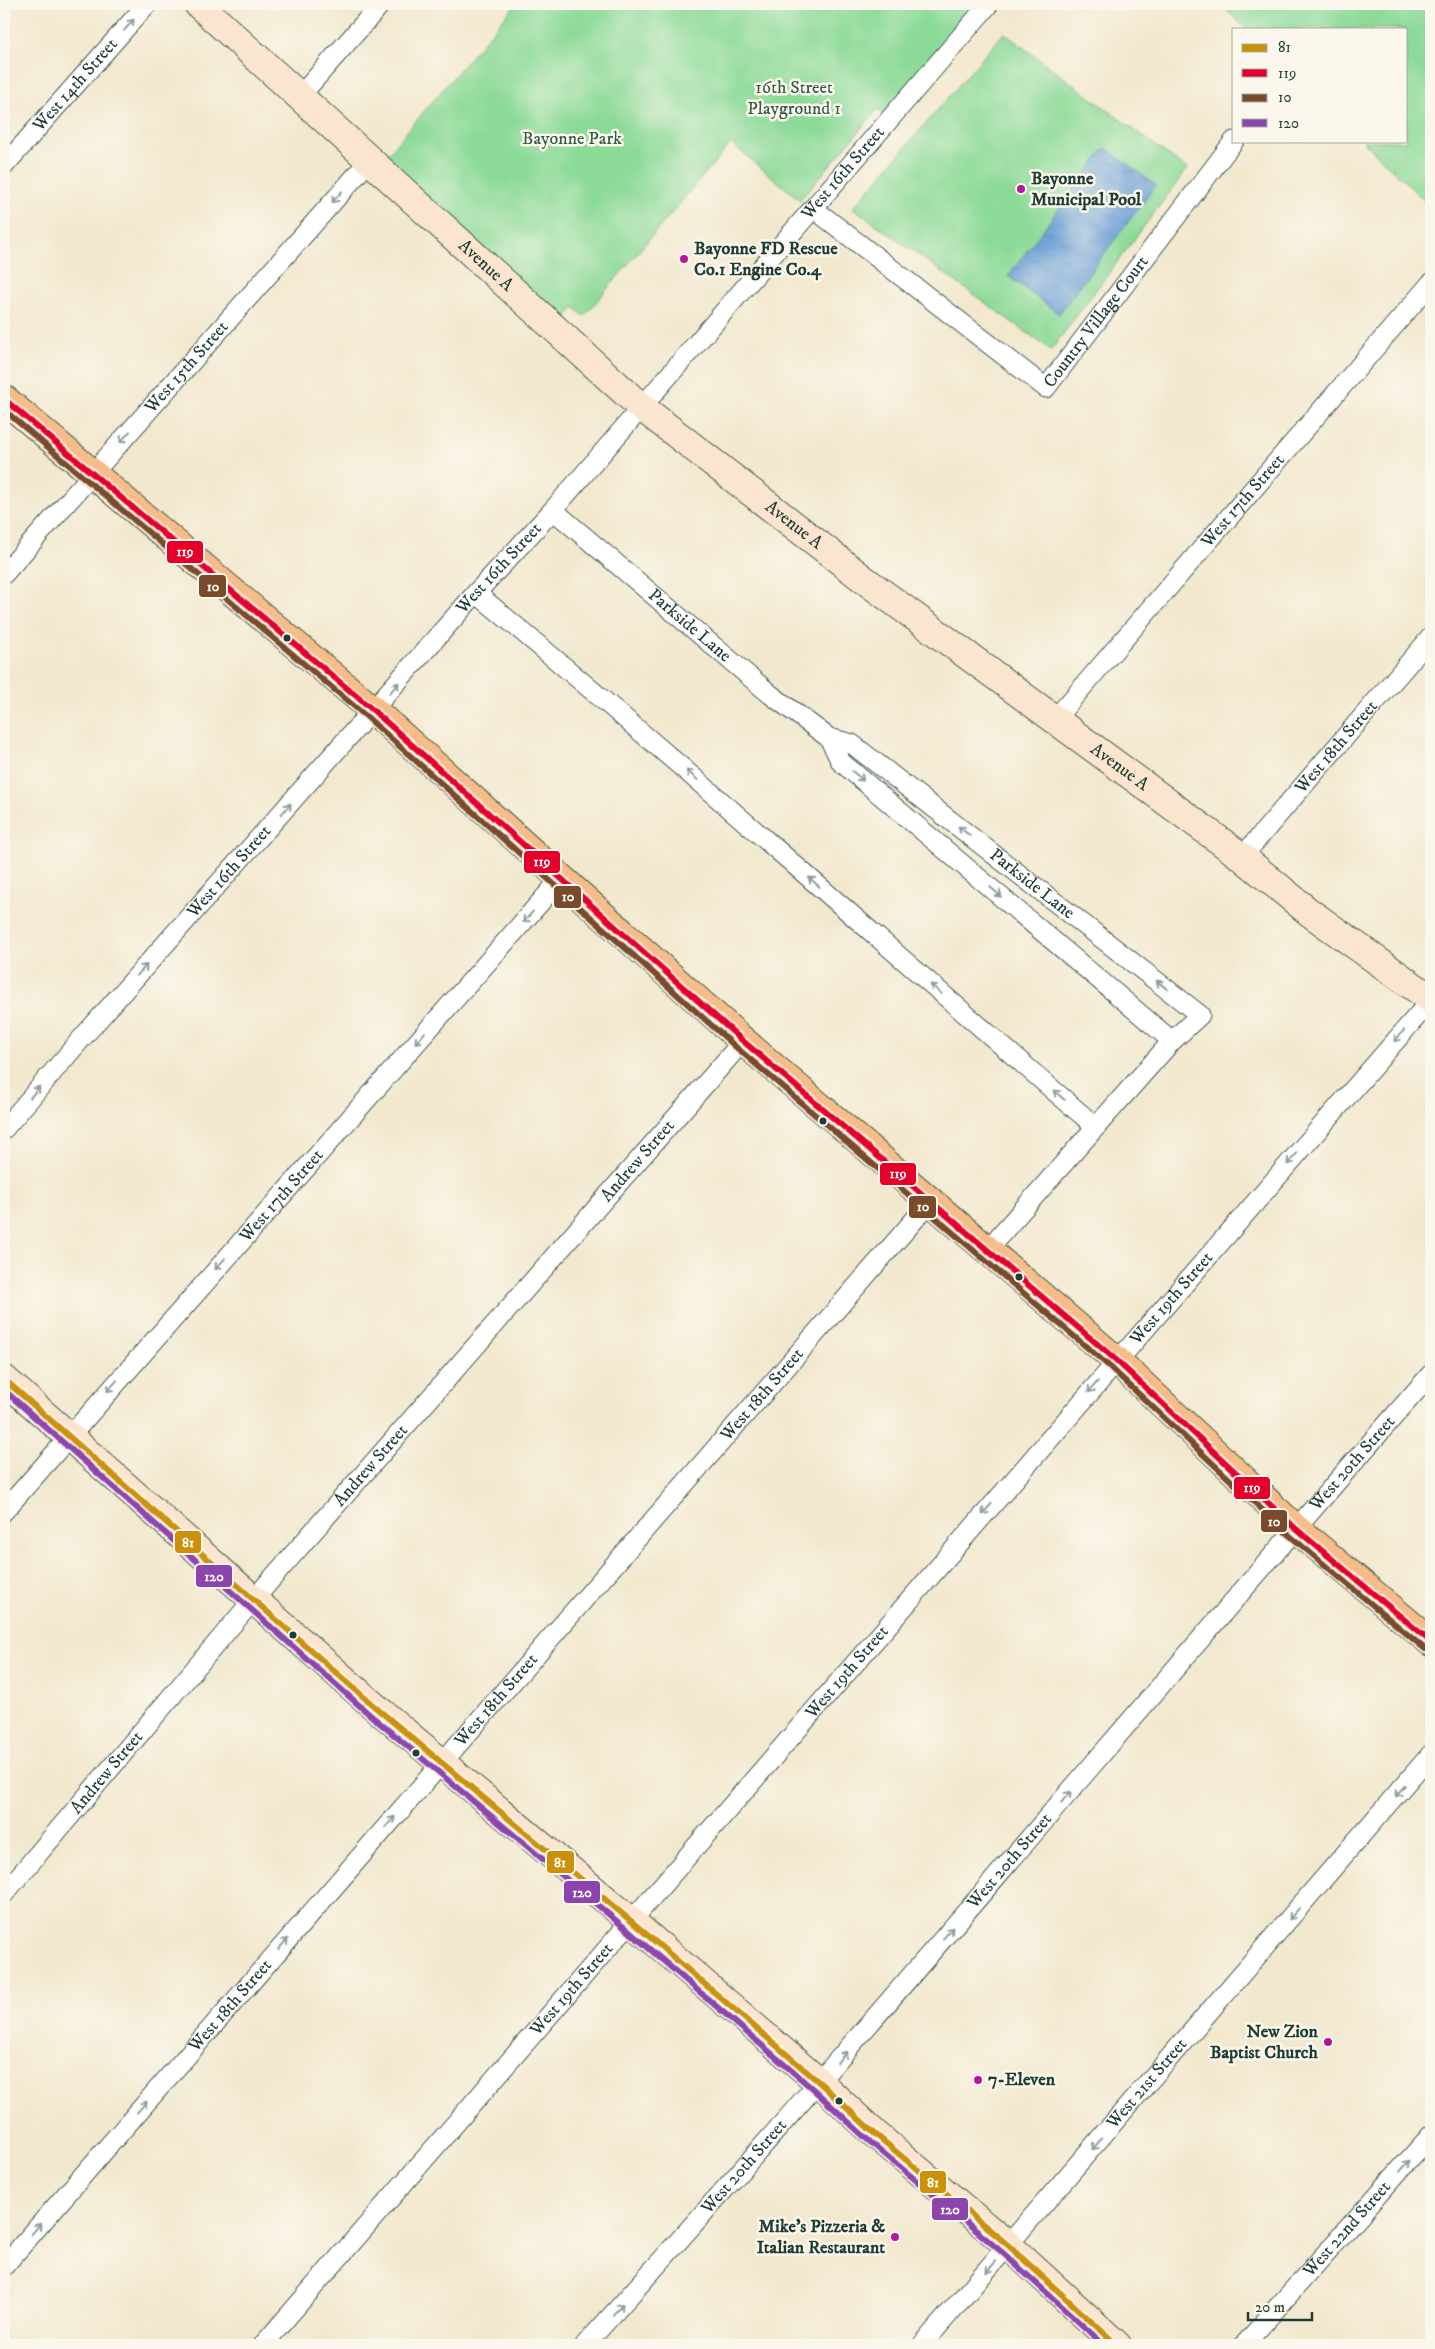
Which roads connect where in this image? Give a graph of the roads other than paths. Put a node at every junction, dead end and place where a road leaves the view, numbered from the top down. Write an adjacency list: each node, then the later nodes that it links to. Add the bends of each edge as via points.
1 (147, 4): 8 (street, West 14th Street, one-way to 1)
2 (198, 4): 5 (street, Avenue A)
3 (381, 4): 5 (street)
4 (989, 4): 9 (street, West 16th Street)
5 (300, 96): 7 (street, Avenue A)
6 (1233, 142): 9 (street, Country Village Court, via 1046,388)
7 (369, 161): 12 (street, Avenue A); 13 (street, West 15th Street, one-way to 13)
8 (4, 166)
9 (814, 209): 12 (street, West 16th Street)
10 (1431, 283): 19 (street, West 17th Street)
11 (4, 399): 13 (main road)
12 (640, 406): 14 (street, West 16th Street); 19 (street, Avenue A, via 866,581)
13 (92, 474): 15 (street, West 15th Street); 18 (main road)
14 (553, 510): 16 (street, West 16th Street); 20 (street, Parkside Lane, via 770,694)
15 (4, 574)
16 (476, 593): 18 (street, West 16th Street, one-way to 16); 26 (street, one-way to 16, via 696,777)
17 (1431, 637): 21 (street, West 18th Street)
18 (374, 711): 22 (main road); 27 (street, West 16th Street, one-way to 18)
19 (1055, 719): 21 (street, Avenue A)
20 (829, 738): 25 (street, Parkside Lane, one-way to 25, via 841,762); 25 (street, Parkside Lane, one-way to 20, via 1200,1014 852,744)
21 (1242, 857): 23 (street, Avenue A, via 1309,912)
22 (560, 880): 24 (main road); 33 (street, West 17th Street, one-way to 33)
23 (1431, 999): 30 (street, West 19th Street, one-way to 30)
24 (743, 1041): 28 (main road); 36 (street, Andrew Street)
25 (1172, 1041): 26 (street, Parkside Lane)
26 (1096, 1127): 29 (street, Parkside Lane)
27 (4, 1129)
28 (930, 1202): 29 (main road); 39 (street, West 18th Street)
29 (987, 1250): 30 (main road)
30 (1116, 1360): 35 (main road); 41 (street, West 19th Street, one-way to 41)
31 (1431, 1374): 35 (street, West 20th Street)
32 (4, 1379): 33 (street)
33 (68, 1435): 34 (street, West 17th Street); 36 (street)
34 (4, 1511)
35 (1295, 1528): 37 (main road); 42 (street, West 20th Street, one-way to 35)
36 (254, 1599): 39 (street); 40 (street, Andrew Street)
37 (1431, 1642)
38 (1431, 1754): 44 (street, West 21st Street, one-way to 44)
39 (440, 1763): 41 (street); 45 (street, West 18th Street, one-way to 39)
40 (4, 1894)
41 (631, 1921): 42 (street); 46 (street, West 19th Street)
42 (820, 2083): 44 (street, via 875,2134); 47 (street, West 20th Street, one-way to 42)
43 (1431, 2135): 50 (street, West 22nd Street, one-way to 43)
44 (1009, 2246): 48 (street, West 21st Street, one-way to 48); 49 (street)
45 (4, 2266)
46 (263, 2345)
47 (585, 2345)
48 (922, 2345)
49 (1117, 2345)
50 (1244, 2345)

